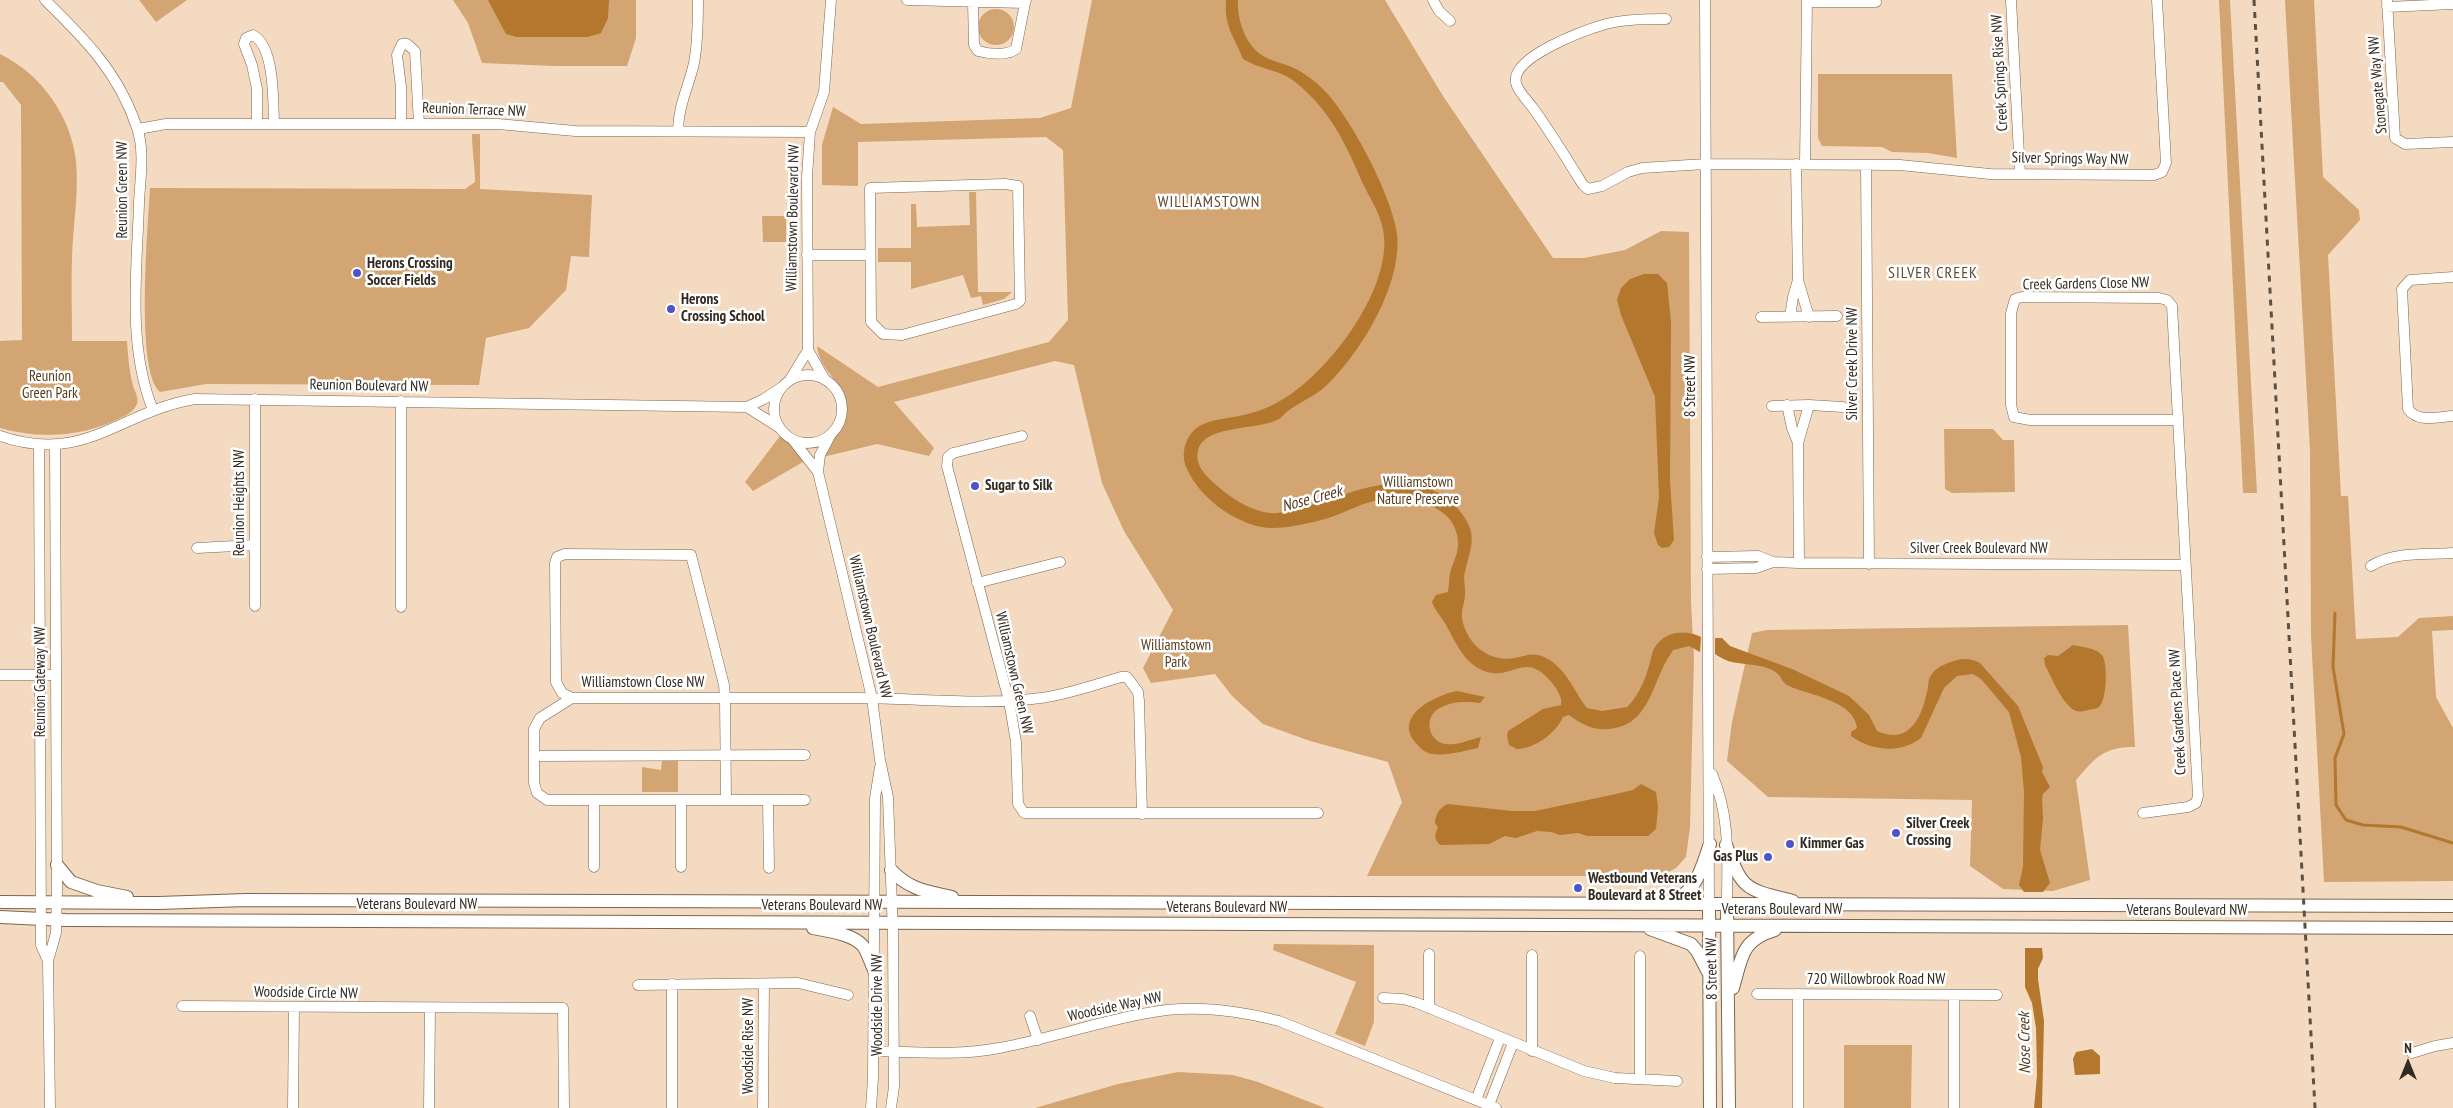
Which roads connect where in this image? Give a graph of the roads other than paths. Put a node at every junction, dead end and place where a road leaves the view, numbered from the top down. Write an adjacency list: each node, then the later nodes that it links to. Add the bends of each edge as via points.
1 (45, 0): 21 (street, Reunion Green NW, via 94,48 109,68)
2 (698, 0): 22 (street, via 694,64 682,100)
3 (831, 0): 23 (street, Williamstown Boulevard NW, via 824,92)
4 (907, 0): 10 (street)
5 (1433, 0): 16 (street)
6 (1705, 0): 25 (street, 8 Street NW)
7 (2011, 0): 28 (street, Creek Springs Rise NW)
8 (2157, 0): 28 (street, Silver Springs Way NW, via 2166,163 2162,172 2144,175)
9 (1807, 1): 12 (street); 26 (street)
10 (973, 2): 11 (street); 11 (street, via 974,45 978,51 996,53 1016,49)
11 (1025, 2)
12 (1876, 2)
13 (2387, 4): 14 (street); 24 (street, Stonegate Way NW, via 2395,138 2405,144)
14 (2453, 4)
15 (1666, 19): 25 (street, Silver Springs Way NW, via 1636,19 1577,33 1519,68 1516,86 1588,189 1642,168)
16 (1450, 21)
17 (257, 124): 18 (street, Reunion Terrace NW); 18 (street, via 255,77 244,44 246,38 253,35 265,46 273,90); 21 (street, Reunion Terrace NW, via 166,124)
18 (274, 124): 19 (street, Reunion Terrace NW)
19 (401, 124): 20 (street, Reunion Terrace NW); 20 (street, via 397,55 402,44 407,44 414,51)
20 (419, 124): 22 (street, Reunion Terrace NW, via 498,124 575,131)
21 (138, 129): 47 (street, Reunion Green NW, via 141,166 138,344 140,367)
22 (678, 131): 23 (street, Reunion Terrace NW)
23 (810, 132): 29 (street, Williamstown Boulevard NW)
24 (2453, 142)
25 (1705, 164): 26 (street, Silver Springs Way NW); 62 (street, 8 Street NW)
26 (1801, 164): 27 (street, Silver Springs Way NW); 32 (street)
27 (1866, 165): 28 (street, Silver Springs Way NW); 66 (street, Silver Creek Drive NW)
28 (2020, 174)
29 (807, 255): 30 (street); 37 (street, Williamstown Boulevard NW)
30 (870, 255): 30 (street, via 871,322 884,334 902,335 1016,304 1020,301 1018,186 870,188)
31 (2453, 277): 48 (street, via 2410,280 2402,289 2402,296 2408,409 2419,418)
32 (1798, 280): 35 (street); 36 (street)
33 (1837, 316): 36 (street)
34 (1761, 317): 35 (street)
35 (1790, 317): 36 (street)
36 (1810, 317)
37 (808, 350): 38 (street, Williamstown Boulevard NW); 39 (street)
38 (825, 380): 39 (street, via 805,375); 51 (street, via 835,389 842,408 840,421)
39 (786, 384): 45 (street, Reunion Boulevard NW); 50 (street, via 774,405)
40 (255, 399): 41 (street, Reunion Boulevard NW); 47 (street, Reunion Boulevard NW, via 195,399); 59 (street, Reunion Heights NW)
41 (401, 401): 45 (street, Reunion Boulevard NW); 72 (street)
42 (1788, 405): 43 (street); 44 (street); 55 (street)
43 (1810, 405): 46 (street); 55 (street)
44 (1772, 406)
45 (747, 407): 50 (street)
46 (1843, 407)
47 (153, 410): 57 (street, Reunion Boulevard NW, via 84,440)
48 (2453, 416)
49 (2176, 420): 49 (street, Creek Gardens Close NW, via 2172,306 2167,300 2015,299 2011,313 2011,404 2014,417 2030,420); 67 (street, Creek Gardens Close NW)
50 (781, 429): 54 (street)
51 (831, 434): 54 (street, via 810,442); 58 (street, Williamstown Boulevard NW, via 820,454)
52 (0, 436): 56 (street, Reunion Boulevard NW)
53 (1022, 436): 70 (street, Williamstown Green NW, via 948,457 948,473)
54 (791, 438): 58 (street, Williamstown Boulevard NW)
55 (1798, 443): 65 (street)
56 (39, 445): 57 (street, Reunion Boulevard NW); 74 (street, Reunion Gateway NW)
57 (55, 445): 75 (street, Reunion Gateway NW)
58 (818, 472): 78 (street, Williamstown Boulevard NW)
59 (255, 545): 60 (street); 71 (street, Reunion Heights NW)
60 (197, 548)
61 (2453, 553): 68 (street, via 2396,556)
62 (1707, 557): 64 (street, Silver Creek Boulevard NW, via 1758,556); 69 (street, 8 Street NW)
63 (1060, 562): 70 (street)
64 (1773, 562): 65 (street, Silver Creek Boulevard NW); 69 (street, Silver Creek Boulevard NW, via 1756,568)
65 (1799, 563): 66 (street, Silver Creek Boulevard NW)
66 (1869, 564): 67 (street, Silver Creek Boulevard NW)
67 (2185, 565): 91 (street, Creek Gardens Place NW, via 2198,796 2196,803 2188,807)
68 (2371, 566)
69 (1707, 568): 84 (street, 8 Street NW)
70 (977, 583): 79 (street, Williamstown Green NW)
71 (255, 606)
72 (401, 607)
73 (0, 675): 74 (street)
74 (40, 675): 75 (street); 101 (street, Reunion Gateway NW)
75 (56, 675): 95 (street, Reunion Gateway NW)
76 (572, 698): 77 (street, Williamstown Close NW); 77 (street, Williamstown Close NW, via 562,693 556,682 557,557 565,554 683,553 691,555 694,563); 82 (street, via 540,718 534,729)
77 (725, 698): 78 (street, Williamstown Close NW); 80 (street)
78 (872, 698): 79 (street, Williamstown Close NW); 83 (street, Williamstown Boulevard NW)
79 (1009, 700): 92 (street, Williamstown Green NW, via 1016,742 1018,804 1024,813); 92 (street, Williamstown Close NW, via 1059,695 1121,676 1127,677 1133,683 1139,700)
80 (725, 755): 81 (street); 82 (street); 87 (street)
81 (805, 755)
82 (534, 756): 85 (street, via 534,783 542,798)
83 (880, 760): 99 (street, Williamstown Boulevard NW, via 888,797); 103 (street, Williamstown Boulevard NW, via 875,798)
84 (1711, 772): 93 (street, 8 Street NW); 94 (street, 8 Street NW, via 1726,819)
85 (594, 800): 86 (street); 96 (street)
86 (681, 800): 87 (street); 97 (street)
87 (726, 800): 88 (street)
88 (768, 800): 89 (street); 98 (street)
89 (805, 800)
90 (1318, 813): 92 (street, Williamstown Green NW)
91 (2143, 813)
92 (1142, 814)
93 (1710, 844): 107 (main road, via 1691,889 1678,899); 108 (street, 8 Street NW)
94 (1726, 845): 109 (street, 8 Street NW); 110 (main road, via 1738,876 1747,886 1760,893)
95 (57, 865): 102 (street, Reunion Gateway NW); 105 (main road, via 71,882 80,886)
96 (594, 867)
97 (681, 867)
98 (769, 868)
99 (891, 870): 104 (street, Williamstown Boulevard NW); 106 (main road, via 916,889)
100 (0, 902): 101 (main road, Veterans Boulevard NW)
101 (41, 902): 102 (main road, Veterans Boulevard NW); 113 (street, Reunion Gateway NW)
102 (56, 902): 105 (main road, Veterans Boulevard NW); 114 (street, Reunion Gateway NW)
103 (875, 902): 104 (main road, Veterans Boulevard NW); 105 (main road, Veterans Boulevard NW, via 246,900); 116 (street, Woodside Drive NW)
104 (892, 902): 106 (main road, Veterans Boulevard NW); 117 (street, Woodside Drive NW)
105 (159, 903)
106 (976, 903): 107 (main road, Veterans Boulevard NW)
107 (1652, 905): 108 (main road, Veterans Boulevard NW)
108 (1710, 906): 109 (main road, Veterans Boulevard NW); 119 (main road, 8 Street NW)
109 (1727, 906): 110 (main road, Veterans Boulevard NW); 120 (main road, 8 Street NW)
110 (1812, 906): 111 (main road, Veterans Boulevard NW)
111 (2453, 906)
112 (0, 917): 113 (main road, Veterans Boulevard NW)
113 (41, 918): 114 (main road, Veterans Boulevard NW); 126 (street, Reunion Gateway NW, via 41,945)
114 (56, 919): 115 (main road, Veterans Boulevard NW); 126 (street, Reunion Gateway NW, via 54,946)
115 (786, 922): 116 (main road, Veterans Boulevard NW); 127 (main road, via 833,932 858,942)
116 (875, 923): 117 (main road, Veterans Boulevard NW); 127 (street, Woodside Drive NW)
117 (893, 923): 118 (main road, Veterans Boulevard NW); 149 (street, Woodside Drive NW)
118 (1640, 926): 119 (main road, Veterans Boulevard NW); 128 (main road, via 1691,944)
119 (1710, 926): 120 (main road, Veterans Boulevard NW); 128 (main road, 8 Street NW)
120 (1728, 926): 121 (main road, Veterans Boulevard NW); 138 (main road, 8 Street NW)
121 (1789, 926): 122 (main road, Veterans Boulevard NW); 138 (main road, via 1758,935 1750,942 1744,950)
122 (2453, 928)
123 (1429, 954): 142 (street)
124 (1532, 956): 150 (street)
125 (1640, 956): 152 (street)
126 (48, 961): 157 (street)
127 (875, 972): 148 (street, Woodside Drive NW)
128 (1710, 975): 154 (main road, 8 Street NW)
129 (638, 984): 130 (street, Woodside Rise NW)
130 (672, 984): 131 (street, Woodside Rise NW); 161 (street)
131 (764, 984): 134 (street, Woodside Rise NW, via 806,984); 162 (street, Woodside Rise NW)
132 (1757, 994): 133 (street, 720 Willowbrook Road NW)
133 (1798, 994): 135 (street, 720 Willowbrook Road NW); 168 (street, 720 Willowbrook Road NW)
134 (848, 995)
135 (1954, 995): 136 (street, 720 Willowbrook Road NW); 169 (street, 720 Willowbrook Road NW)
136 (1997, 995)
137 (1383, 998): 142 (street, via 1409,1000)
138 (1729, 1002): 167 (main road, 8 Street NW)
139 (182, 1006): 140 (street, Woodside Circle NW)
140 (294, 1008): 141 (street, Woodside Circle NW); 158 (street)
141 (430, 1008): 159 (street); 160 (street, Woodside Circle NW, via 563,1008)
142 (1429, 1008): 144 (street)
143 (1030, 1016): 145 (street)
144 (1500, 1038): 146 (street); 155 (street)
145 (1038, 1040): 149 (street, Woodside Way NW, via 967,1052); 155 (street, Woodside Way NW, via 1148,1012 1184,1009 1249,1013 1279,1021)
146 (1513, 1043): 150 (street); 156 (street)
147 (2453, 1043): 151 (street)
148 (874, 1051): 149 (street, Woodside Way NW); 163 (street, Woodside Drive NW)
149 (894, 1051): 164 (street, Woodside Drive NW)
150 (1532, 1051): 152 (street, via 1584,1072)
151 (2412, 1053)
152 (1640, 1080): 153 (street)
153 (1677, 1081)
154 (1710, 1083): 165 (main road); 166 (main road, 8 Street NW)
155 (1476, 1100): 156 (street, Woodside Way NW)
156 (1492, 1107)
157 (50, 1108)
158 (293, 1108)
159 (429, 1108)
160 (564, 1108)
161 (672, 1108)
162 (763, 1108)
163 (871, 1108)
164 (891, 1108)
165 (1702, 1108)
166 (1710, 1108)
167 (1729, 1108)
168 (1798, 1108)
169 (1954, 1108)

